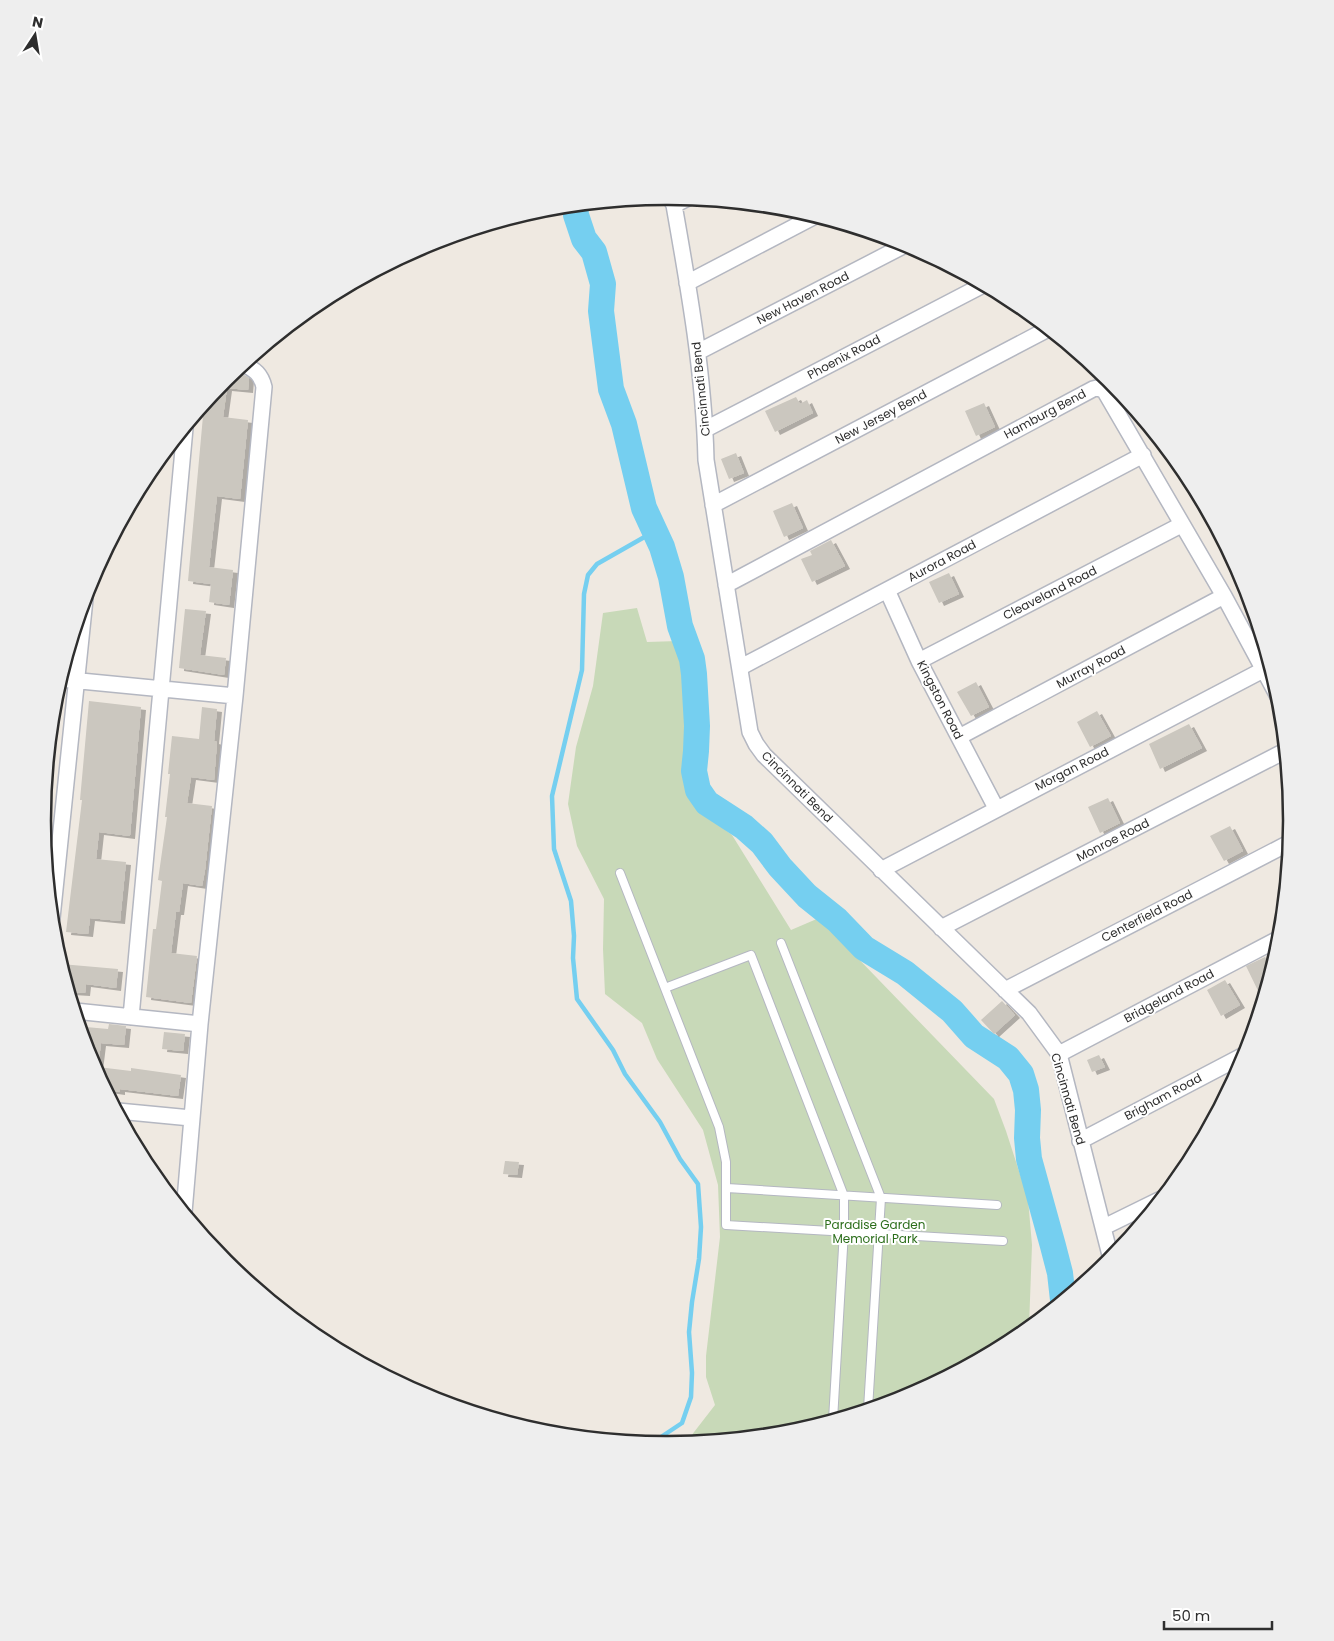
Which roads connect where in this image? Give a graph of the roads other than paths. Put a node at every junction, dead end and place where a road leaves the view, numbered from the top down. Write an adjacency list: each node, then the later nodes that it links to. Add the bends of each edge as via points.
1 (672, 205): 4 (street, Cincinnati Bend)
2 (805, 221): 4 (street)
3 (896, 249): 7 (street, New Haven Road)
4 (687, 283): 7 (street, Cincinnati Bend)
5 (977, 288): 9 (street, Phoenix Road)
6 (1042, 332): 12 (street, New Jersey Bend)
7 (698, 352): 9 (street, Cincinnati Bend)
8 (251, 367): 25 (street, via 262,376 264,387)
9 (706, 429): 12 (street, Cincinnati Bend, via 706,460)
10 (185, 438): 24 (street)
11 (1143, 456): 13 (street, Hamburg Bend); 14 (street, Hamburg Bend, via 1104,390 1092,389); 15 (street, Aurora Road)
12 (713, 505): 14 (street, Cincinnati Bend)
13 (1182, 525): 16 (street, Hamburg Bend); 18 (street, Cleaveland Road)
14 (726, 585): 19 (street, Cincinnati Bend)
15 (887, 590): 18 (street, Kingston Road); 19 (street, Aurora Road)
16 (1224, 596): 20 (street, Hamburg Bend); 26 (street, Murray Road)
17 (83, 628): 23 (street)
18 (919, 661): 26 (street, Kingston Road)
19 (741, 667): 31 (street, Cincinnati Bend, via 750,732 756,744)
20 (1263, 670): 21 (street, Hamburg Bend); 28 (street, Morgan Road)
21 (1265, 673)
22 (68, 680): 23 (street)
23 (78, 681): 24 (street); 30 (street)
24 (161, 688): 25 (street); 39 (street)
25 (235, 696): 40 (street)
26 (959, 737): 28 (street, Kingston Road)
27 (1278, 754): 33 (street, Monroe Road)
28 (996, 808): 31 (street, Morgan Road)
29 (1282, 847): 37 (street, Centerfield Road)
30 (53, 860)
31 (881, 870): 33 (street, Cincinnati Bend)
32 (620, 872): 36 (lane)
33 (941, 928): 37 (street, Cincinnati Bend)
34 (781, 943): 48 (lane)
35 (1271, 943): 41 (street, Bridgeland Road)
36 (665, 988): 46 (lane, via 720,1127); 47 (lane, via 750,955)
37 (1005, 990): 41 (street, Cincinnati Bend, via 1029,1013)
38 (82, 1012): 39 (street)
39 (131, 1017): 40 (street)
40 (200, 1024): 44 (street)
41 (1058, 1054): 45 (street, Cincinnati Bend)
42 (1234, 1060): 45 (street, Brigham Road)
43 (125, 1112): 44 (street)
44 (191, 1118): 49 (street)
45 (1080, 1141): 52 (street, Cincinnati Bend)
46 (727, 1188): 47 (lane); 53 (lane, via 726,1225)
47 (844, 1196): 48 (lane); 53 (lane)
48 (881, 1198): 50 (lane); 54 (lane)
49 (185, 1203)
50 (997, 1205)
51 (1148, 1205): 52 (street)
52 (1104, 1227): 56 (street, Cincinnati Bend)
53 (844, 1231): 54 (lane); 58 (lane)
54 (878, 1233): 55 (lane); 57 (lane)
55 (1003, 1241)
56 (1109, 1248)
57 (868, 1403)
58 (833, 1413)

